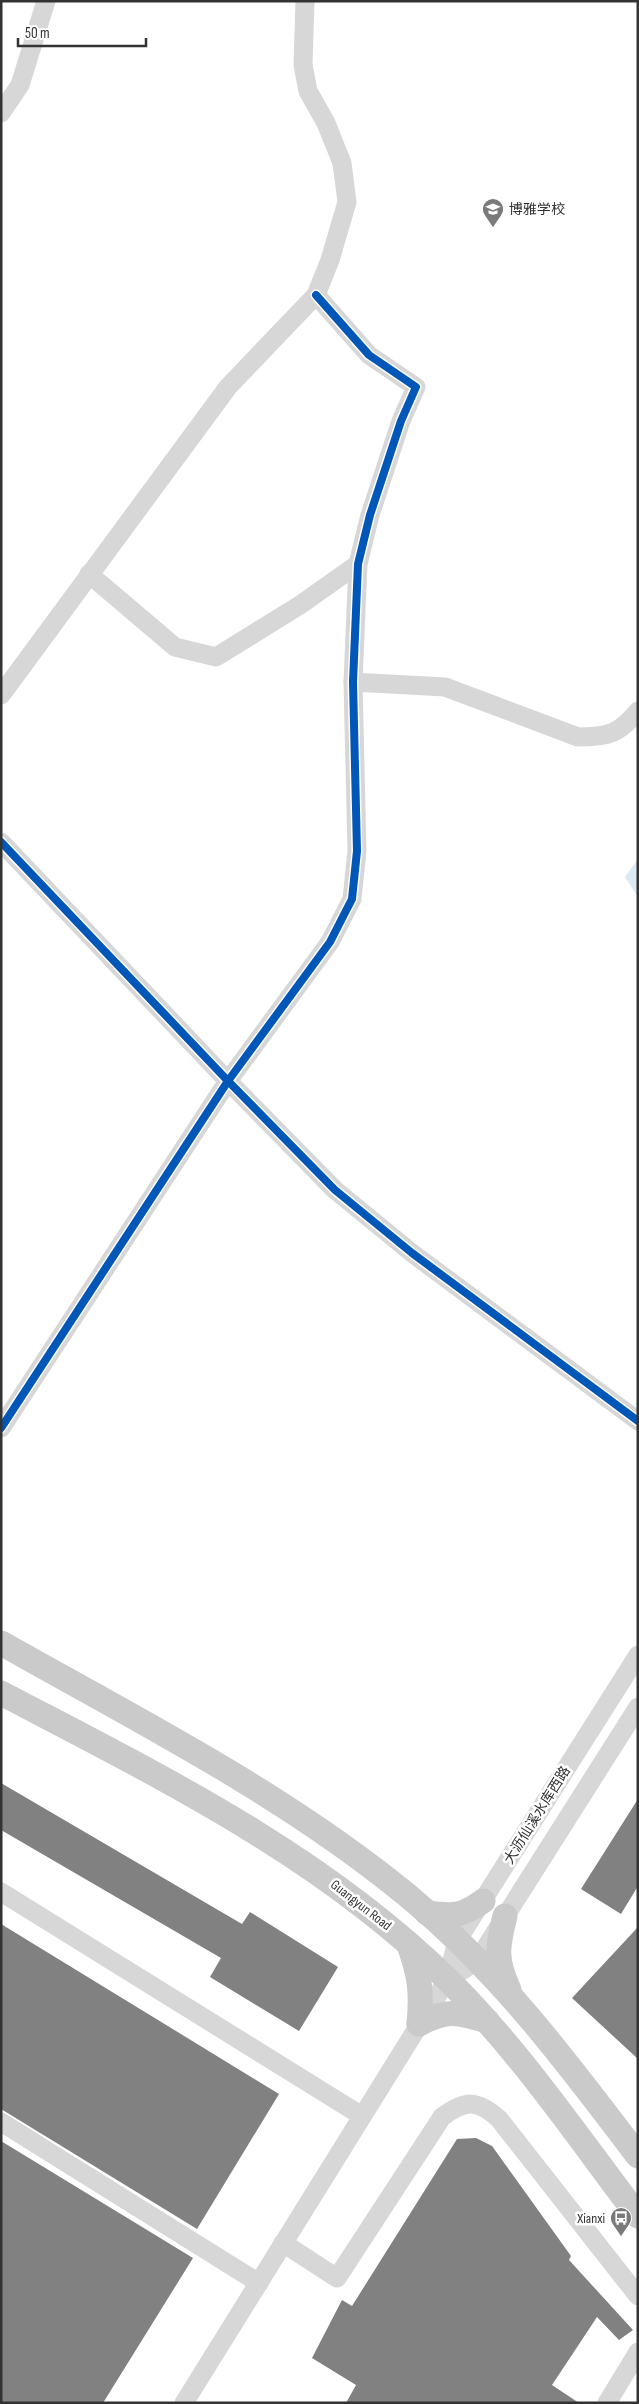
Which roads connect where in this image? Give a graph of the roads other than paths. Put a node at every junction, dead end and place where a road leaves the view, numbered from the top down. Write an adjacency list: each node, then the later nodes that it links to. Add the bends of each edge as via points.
1 (46, 1): 3 (street, via 20,85)
2 (305, 1): 4 (street, via 303,65 308,91 326,123 342,163 346,202)
3 (1, 113)
4 (316, 296): 5 (street, via 369,354 416,387 370,515); 6 (street, via 228,387)
5 (358, 564): 6 (street, via 300,605 216,657 175,647); 7 (street)
6 (89, 574): 8 (street)
7 (353, 682): 9 (street, via 445,687 578,737 598,737 624,728); 11 (street, via 358,851 352,899 330,942)
8 (1, 695)
9 (638, 711)
10 (1, 842): 11 (street)
11 (228, 1081): 12 (street, via 343,1196 412,1253); 13 (street)
12 (638, 1421)
13 (1, 1428)
14 (1, 1643): 20 (main road, via 198,1754 299,1816 356,1856)
15 (638, 1655): 19 (street, 大沥仙溪水库西路)
16 (1, 1693): 23 (main road, Guangyun Road, via 177,1785 278,1845 334,1883)
17 (638, 1707): 21 (street)
18 (1, 1892): 29 (street)
19 (483, 1901): 20 (main road, via 467,1913); 22 (street, 大沥仙溪水库西路)
20 (427, 1913): 22 (main road)
21 (505, 1916): 24 (street); 26 (main road, via 497,1947 501,1972)
22 (457, 1941): 24 (main road); 25 (street, 大沥仙溪水库西路)
23 (409, 1945): 25 (main road, Guangyun Road); 28 (main road, via 422,1994)
24 (476, 1960): 25 (street); 26 (main road)
25 (447, 1980): 27 (main road, Guangyun Road); 28 (street)
26 (512, 1996): 31 (main road)
27 (488, 2022): 28 (main road, via 459,2012 437,2014); 32 (main road, Guangyun Road)
28 (419, 2024): 29 (street)
29 (362, 2116): 33 (street)
30 (1, 2122): 34 (street)
31 (638, 2156)
32 (638, 2216)
33 (283, 2243): 34 (street); 35 (street, via 337,2278 442,2117 458,2105 472,2103 487,2107 499,2119)
34 (259, 2282): 37 (street)
35 (638, 2296)
36 (638, 2352): 38 (street)
37 (184, 2403)
38 (607, 2403)

